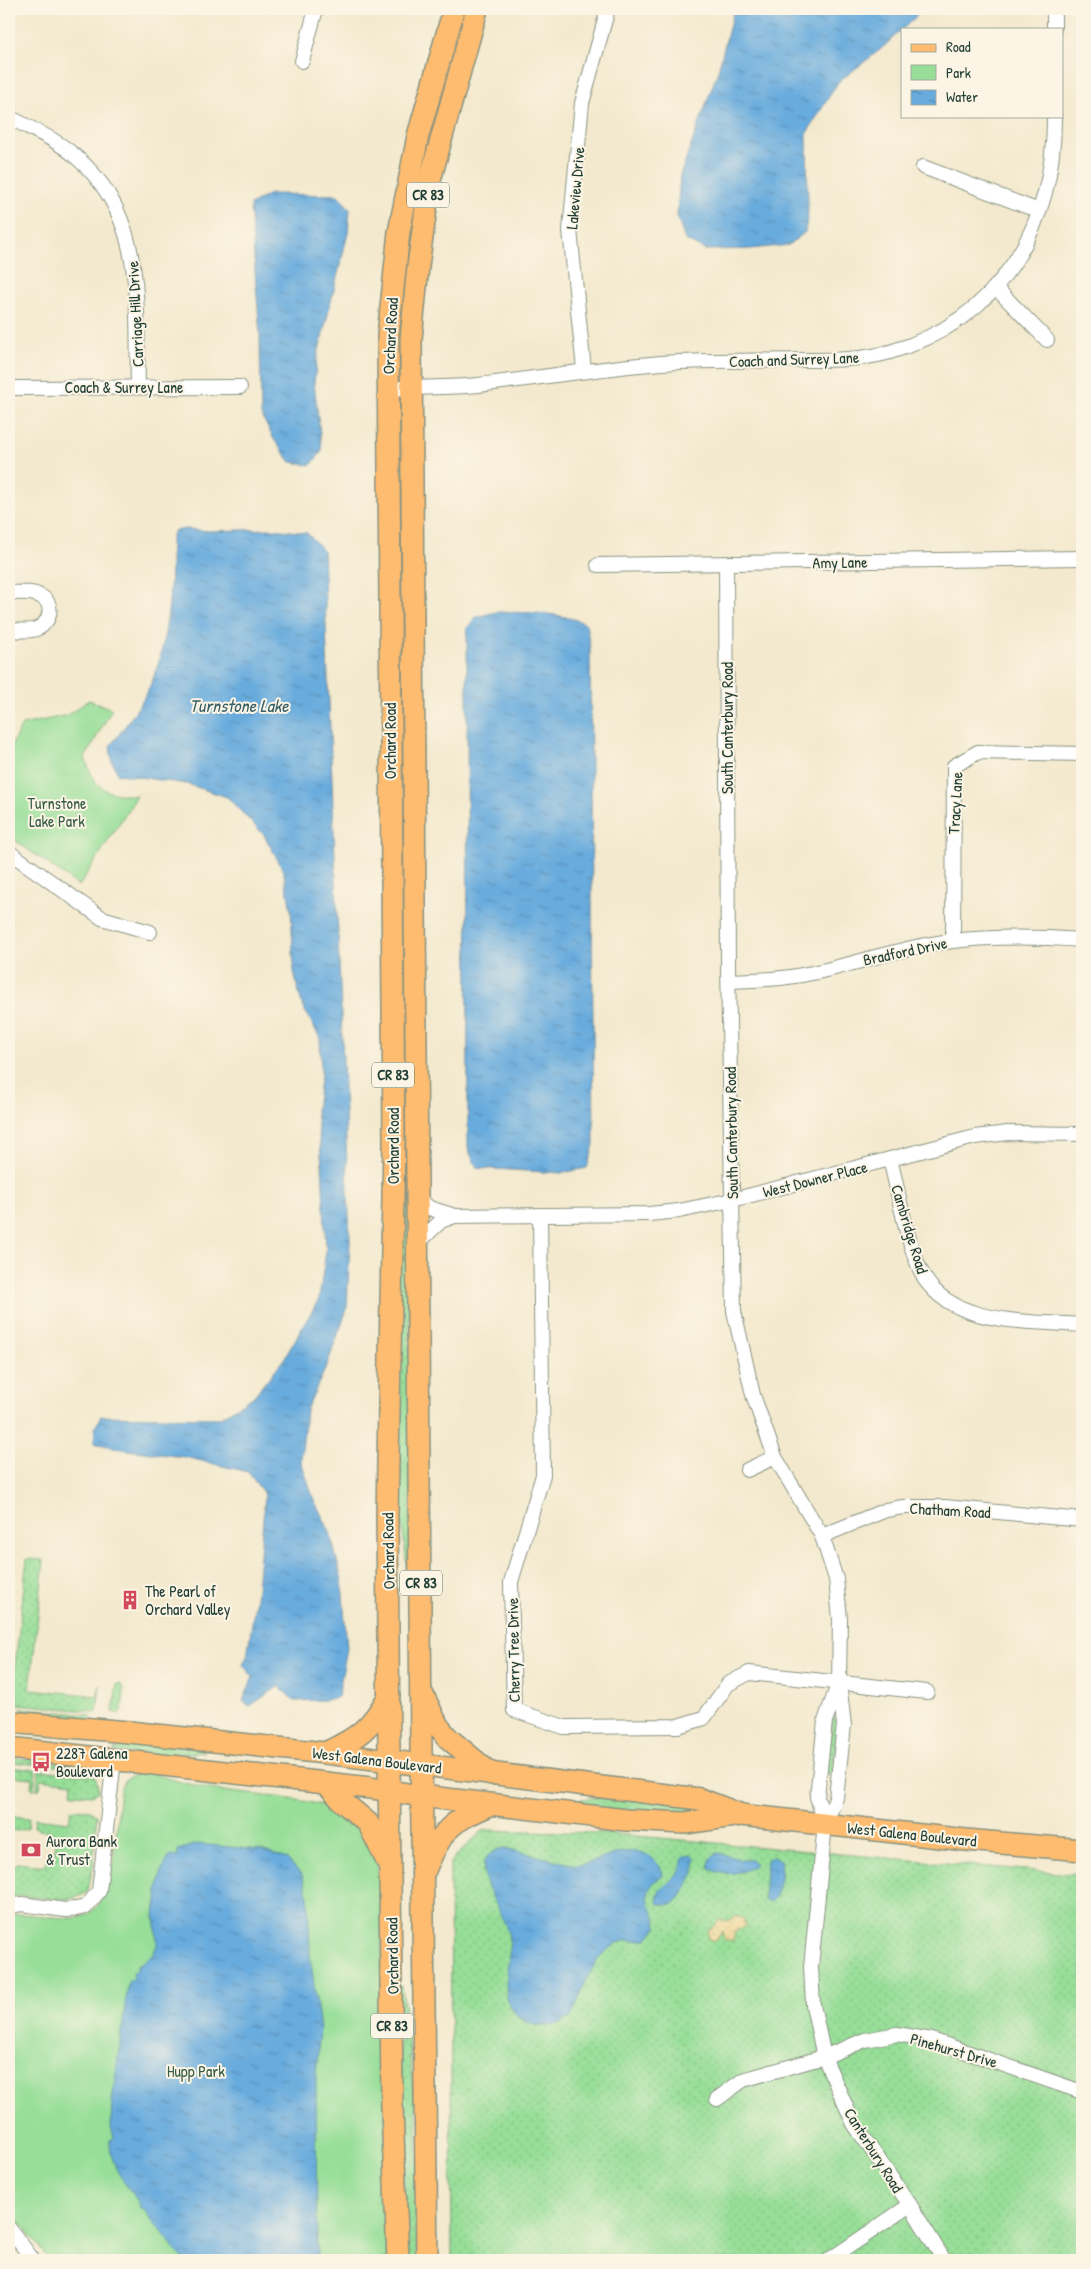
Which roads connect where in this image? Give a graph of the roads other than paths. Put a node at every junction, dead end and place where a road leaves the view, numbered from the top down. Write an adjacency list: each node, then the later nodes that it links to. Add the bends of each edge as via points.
1 (316, 9): 7 (street)
2 (454, 9): 19 (main road, Orchard Road / CR 83, via 418,136 399,232 388,336)
3 (477, 9): 18 (main road, Orchard Road / CR 83, via 430,180 416,284)
4 (608, 9): 14 (street, Lakeview Drive, via 582,103 570,230)
5 (1054, 9): 6 (street)
6 (1054, 28)
7 (302, 61)
8 (9, 117): 15 (street, Carriage Hill Drive, via 75,156 102,184 119,214 134,269)
9 (1054, 118): 11 (street, Coach and Surrey Lane, via 1049,182)
10 (923, 167): 11 (street)
11 (1039, 211): 12 (street, Coach and Surrey Lane, via 1020,254)
12 (996, 288): 13 (street); 14 (street, Coach and Surrey Lane, via 962,318 889,353 838,360 663,363)
13 (1047, 340)
14 (584, 370): 18 (street, Coach and Surrey Lane, via 476,385)
15 (138, 387): 16 (street, Coach & Surrey Lane); 17 (street, Coach & Surrey Lane)
16 (240, 387)
17 (9, 388)
18 (411, 388): 19 (street, Coach and Surrey Lane); 33 (main road, Orchard Road / CR 83)
19 (388, 389): 46 (main road, Orchard Road / CR 83, via 394,1142 387,1516)
20 (1082, 558): 21 (street, Amy Lane)
21 (726, 564): 22 (street, Amy Lane); 30 (street, South Canterbury Road)
22 (598, 565)
23 (9, 593): 24 (street, via 42,596 49,603 50,615 44,625 34,630)
24 (9, 630)
25 (1082, 754): 29 (street, Tracy Lane, via 978,752 954,766)
26 (11, 858): 27 (street, via 102,918)
27 (150, 932)
28 (1082, 940): 29 (street, Bradford Drive)
29 (953, 941): 30 (street, Bradford Drive, via 776,980)
30 (729, 981): 34 (street, South Canterbury Road)
31 (1082, 1134): 32 (street, West Downer Place, via 1045,1132 983,1136)
32 (890, 1159): 34 (street, West Downer Place); 38 (street, Cambridge Road, via 911,1244 924,1277 944,1301 985,1316)
33 (417, 1196): 36 (street, West Downer Place, via 430,1208); 37 (main road, Orchard Road / CR 83)
34 (732, 1200): 35 (street, West Downer Place, via 649,1214); 39 (street, South Canterbury Road, via 734,1311 753,1395)
35 (540, 1215): 36 (street, West Downer Place); 43 (street, Cherry Tree Drive, via 543,1475 511,1582 514,1710 564,1727 678,1726 704,1718 728,1684 749,1673)
36 (455, 1216): 37 (street, West Downer Place, via 441,1221)
37 (418, 1243): 44 (main road, Orchard Road / CR 83)
38 (1082, 1325)
39 (775, 1457): 40 (street); 42 (street, South Canterbury Road)
40 (747, 1470)
41 (1082, 1520): 42 (street, Chatham Road, via 945,1506 903,1507 886,1510)
42 (822, 1536): 43 (street, South Canterbury Road, via 836,1579 841,1644)
43 (839, 1682): 45 (street, Cherry Tree Drive); 61 (street, South Canterbury Road, via 844,1724 836,1798); 61 (street, South Canterbury Road, via 826,1721 817,1797)
44 (422, 1692): 54 (main road, Orchard Road / CR 83); 55 (main road, via 438,1726 448,1738)
45 (927, 1692)
46 (390, 1693): 51 (main road, via 377,1718 363,1734); 53 (main road, Orchard Road / CR 83)
47 (9, 1722): 48 (main road, West Galena Boulevard)
48 (129, 1732): 50 (main road, via 118,1742 107,1745 70,1743); 51 (main road, West Galena Boulevard)
49 (9, 1748): 50 (main road, West Galena Boulevard)
50 (43, 1752): 52 (main road, West Galena Boulevard)
51 (325, 1753): 53 (main road, West Galena Boulevard)
52 (114, 1760): 56 (main road, West Galena Boulevard); 65 (street, via 99,1891 94,1899 86,1907 66,1910 37,1905)
53 (390, 1761): 54 (main road, West Galena Boulevard); 57 (main road, Orchard Road / CR 83)
54 (421, 1764): 55 (main road, West Galena Boulevard); 58 (main road, Orchard Road / CR 83)
55 (492, 1774): 60 (main road, West Galena Boulevard, via 700,1799)
56 (326, 1784): 57 (main road, West Galena Boulevard); 63 (main road, via 368,1823)
57 (390, 1792): 58 (main road, West Galena Boulevard); 63 (main road, Orchard Road / CR 83)
58 (422, 1796): 59 (main road, West Galena Boulevard); 64 (main road, Orchard Road / CR 83)
59 (490, 1804): 60 (main road, West Galena Boulevard, via 626,1820 685,1823); 64 (main road, via 452,1823 435,1847)
60 (741, 1815): 61 (main road, West Galena Boulevard)
61 (826, 1824): 62 (main road, West Galena Boulevard); 66 (street, Canterbury Road, via 811,1966 812,2005)
62 (1082, 1850)
63 (391, 1869): 72 (main road, Orchard Road / CR 83, via 392,2108)
64 (422, 1877): 73 (main road, Orchard Road / CR 83)
65 (9, 1906)
66 (824, 2057): 67 (street, Pinehurst Drive, via 865,2040 898,2034 932,2040); 68 (street, Pinehurst Drive, via 743,2080); 69 (street, Canterbury Road, via 854,2124)
67 (1082, 2092)
68 (717, 2099)
69 (910, 2205): 74 (street); 75 (street, Canterbury Road)
70 (9, 2228): 71 (street)
71 (33, 2260)
72 (398, 2260)
73 (427, 2260)
74 (829, 2260)
75 (944, 2260)

